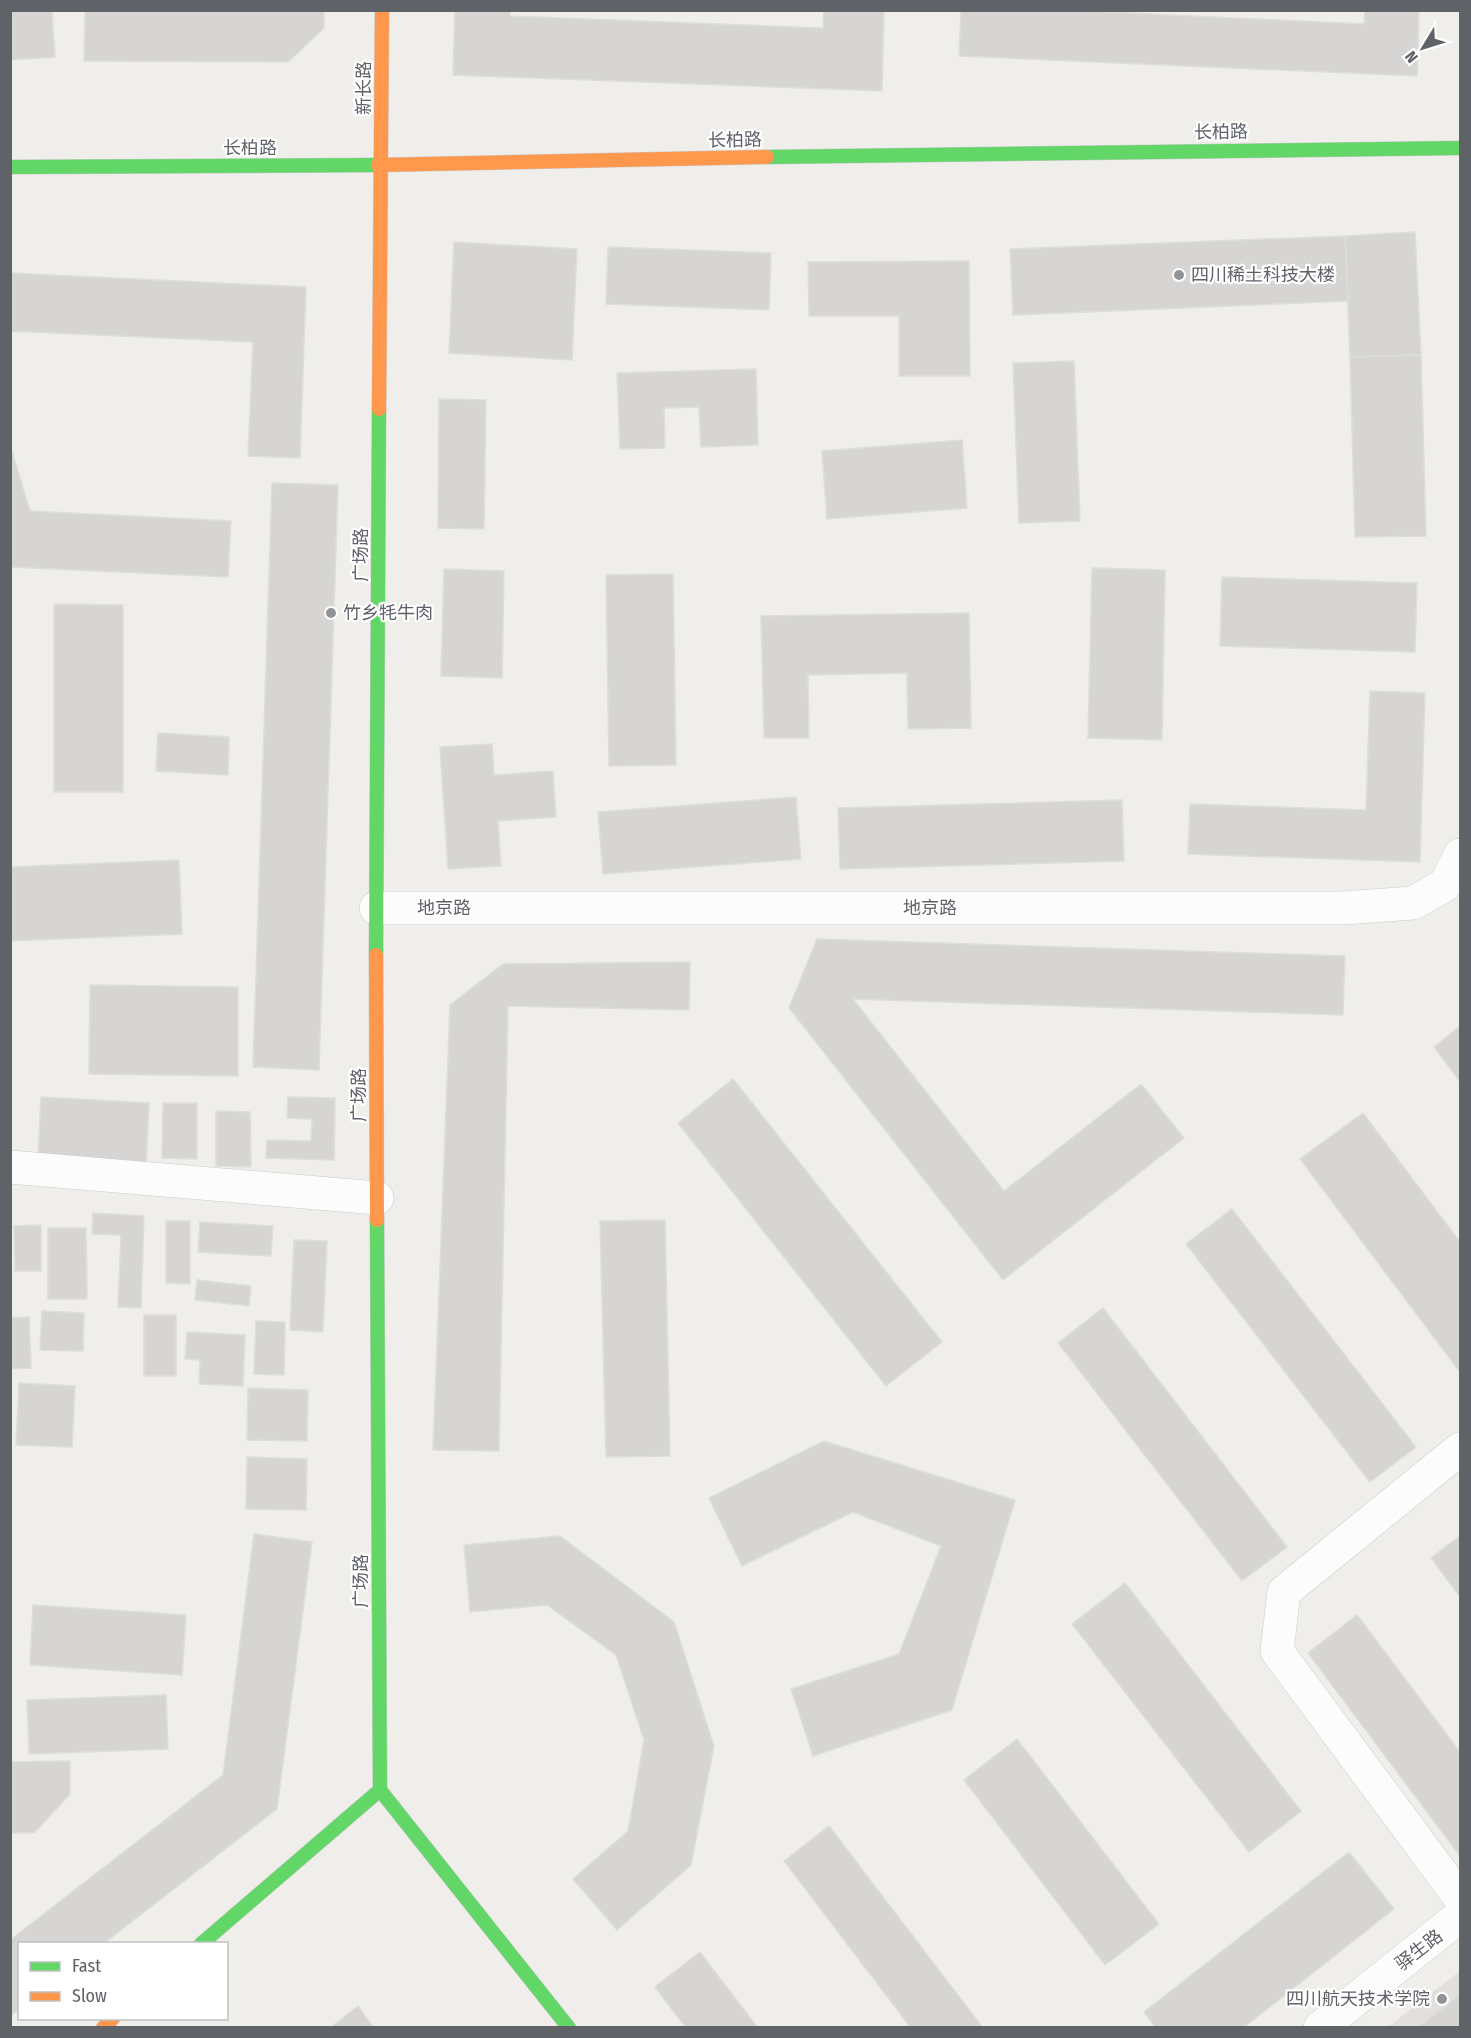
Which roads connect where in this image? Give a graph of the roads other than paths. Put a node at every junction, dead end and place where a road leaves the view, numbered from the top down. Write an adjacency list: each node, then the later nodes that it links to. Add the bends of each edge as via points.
1 (382, 10): 3 (street, 新长路)
2 (1461, 148): 3 (street, 长柏路)
3 (382, 165): 4 (street, 长柏路); 6 (street, 广场路)
4 (10, 167)
5 (1461, 855): 6 (street, 地京路, via 1445,885 1413,903 1343,908)
6 (376, 908): 8 (street, 广场路)
7 (10, 1167): 8 (street)
8 (377, 1198): 10 (street, 广场路)
9 (1461, 1449): 11 (street, via 1284,1592 1277,1651)
10 (380, 1790): 13 (street); 14 (street)
11 (1461, 1898)
12 (1461, 1916): 15 (street, 驿生路)
13 (203, 1942)
14 (569, 2028)
15 (1320, 2028)

